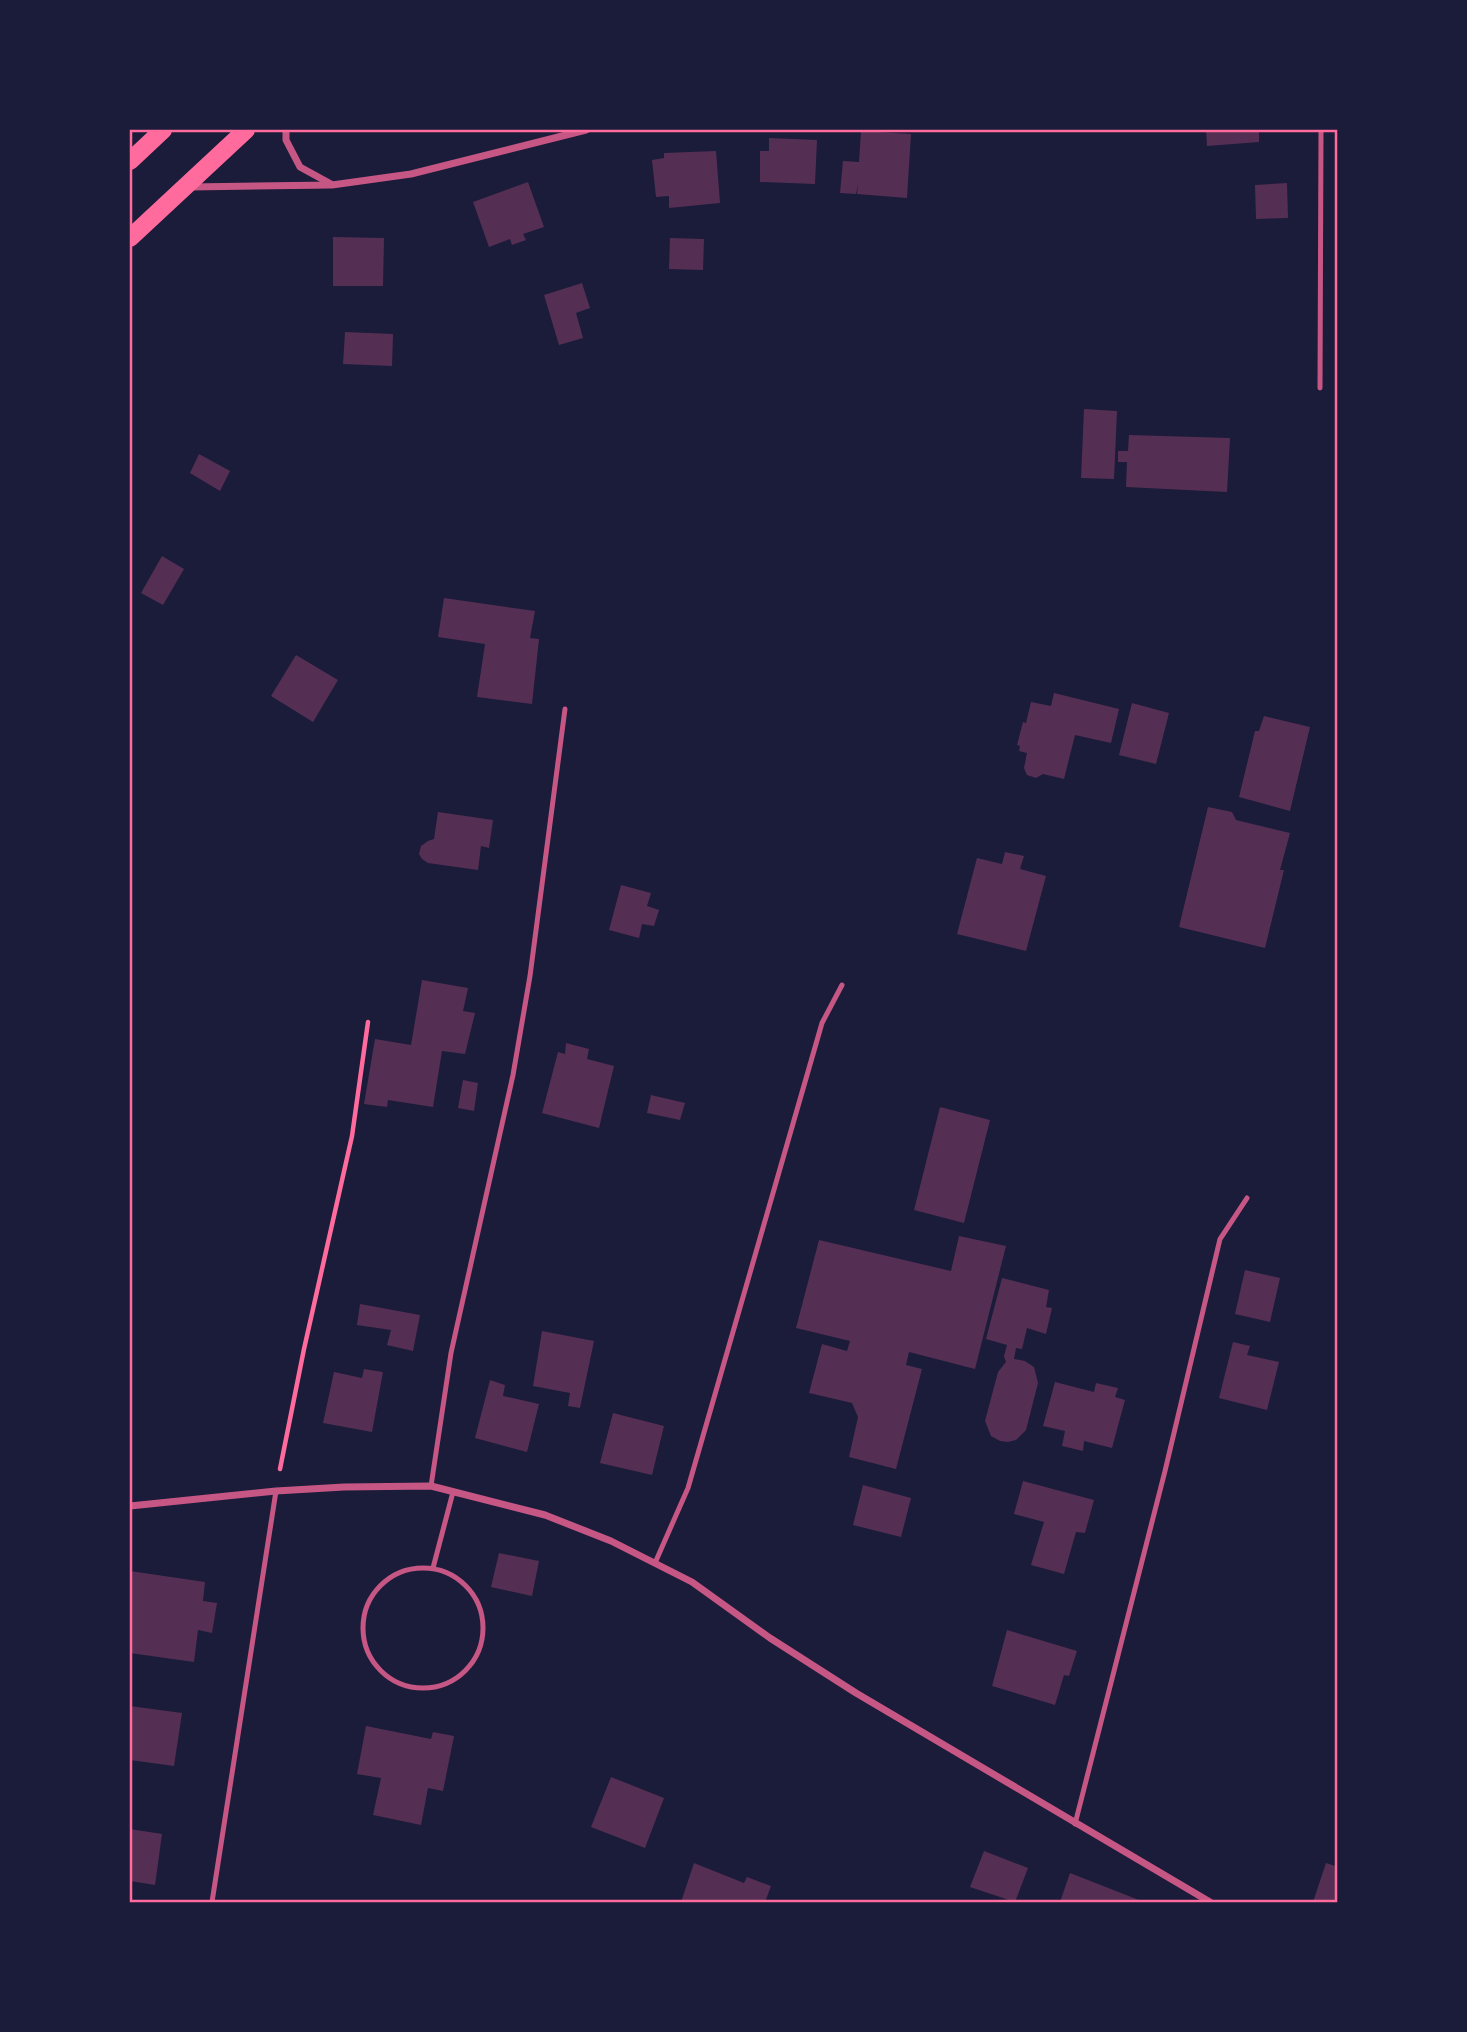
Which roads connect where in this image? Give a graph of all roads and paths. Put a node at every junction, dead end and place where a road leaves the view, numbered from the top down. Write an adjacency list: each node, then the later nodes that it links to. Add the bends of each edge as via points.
1 (163, 130): 6 (main road)
2 (246, 130): 8 (main road)
3 (286, 130): 7 (street, via 286,140 300,167)
4 (586, 130): 7 (street, via 411,174)
5 (1321, 130): 10 (lane)
6 (130, 161)
7 (332, 184): 8 (street)
8 (186, 187): 9 (main road)
9 (130, 238)
10 (1320, 388)
11 (565, 709): 15 (lane, via 513,1075 451,1353)
12 (842, 985): 19 (lane, via 822,1023 688,1488)
13 (368, 1022): 16 (path, via 352,1136)
14 (1247, 1198): 21 (lane, via 1220,1239)
15 (431, 1486): 16 (street); 17 (street)
16 (276, 1491): 18 (street); 22 (lane)
17 (453, 1492): 19 (street, via 545,1515); 20 (lane)
18 (130, 1506)
19 (655, 1563): 21 (street, via 692,1581 856,1693)
20 (433, 1568): 20 (lane, via 408,1569 385,1581 369,1600 362,1625 366,1650 378,1670 396,1683 418,1689 440,1687 461,1676 476,1659 483,1637 482,1613 472,1592 455,1576)
21 (1075, 1824): 23 (street)
22 (212, 1902)
23 (1210, 1902)

